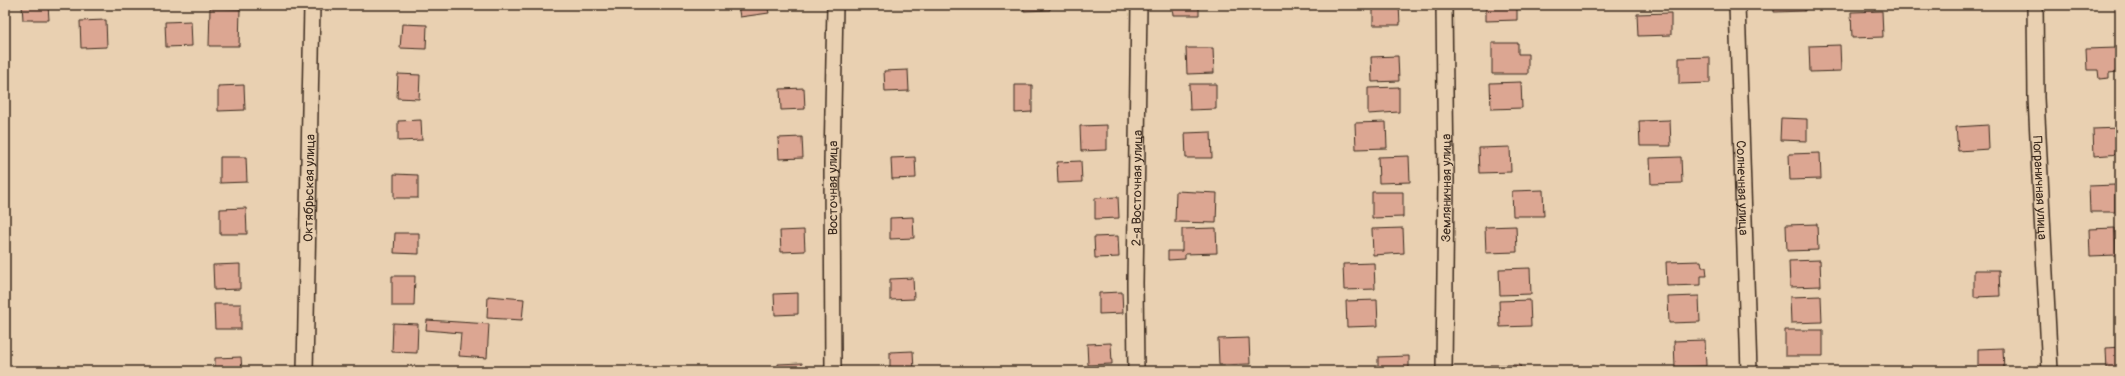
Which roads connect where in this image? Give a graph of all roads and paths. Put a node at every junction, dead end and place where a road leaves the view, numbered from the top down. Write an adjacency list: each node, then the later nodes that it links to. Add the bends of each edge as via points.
1 (312, 5): 7 (street, Октябрьская улица)
2 (835, 5): 8 (street, Восточная улица, via 832,164)
3 (1139, 5): 9 (street, 2-я Восточная улица)
4 (1444, 5): 10 (street, Земляничная улица)
5 (1737, 5): 11 (street, Солнечная улица)
6 (2035, 5): 12 (street, Пограничная улица, via 2036,98)
7 (305, 371)
8 (833, 371)
9 (1136, 371)
10 (1444, 371)
11 (1749, 371)
12 (2050, 371)

